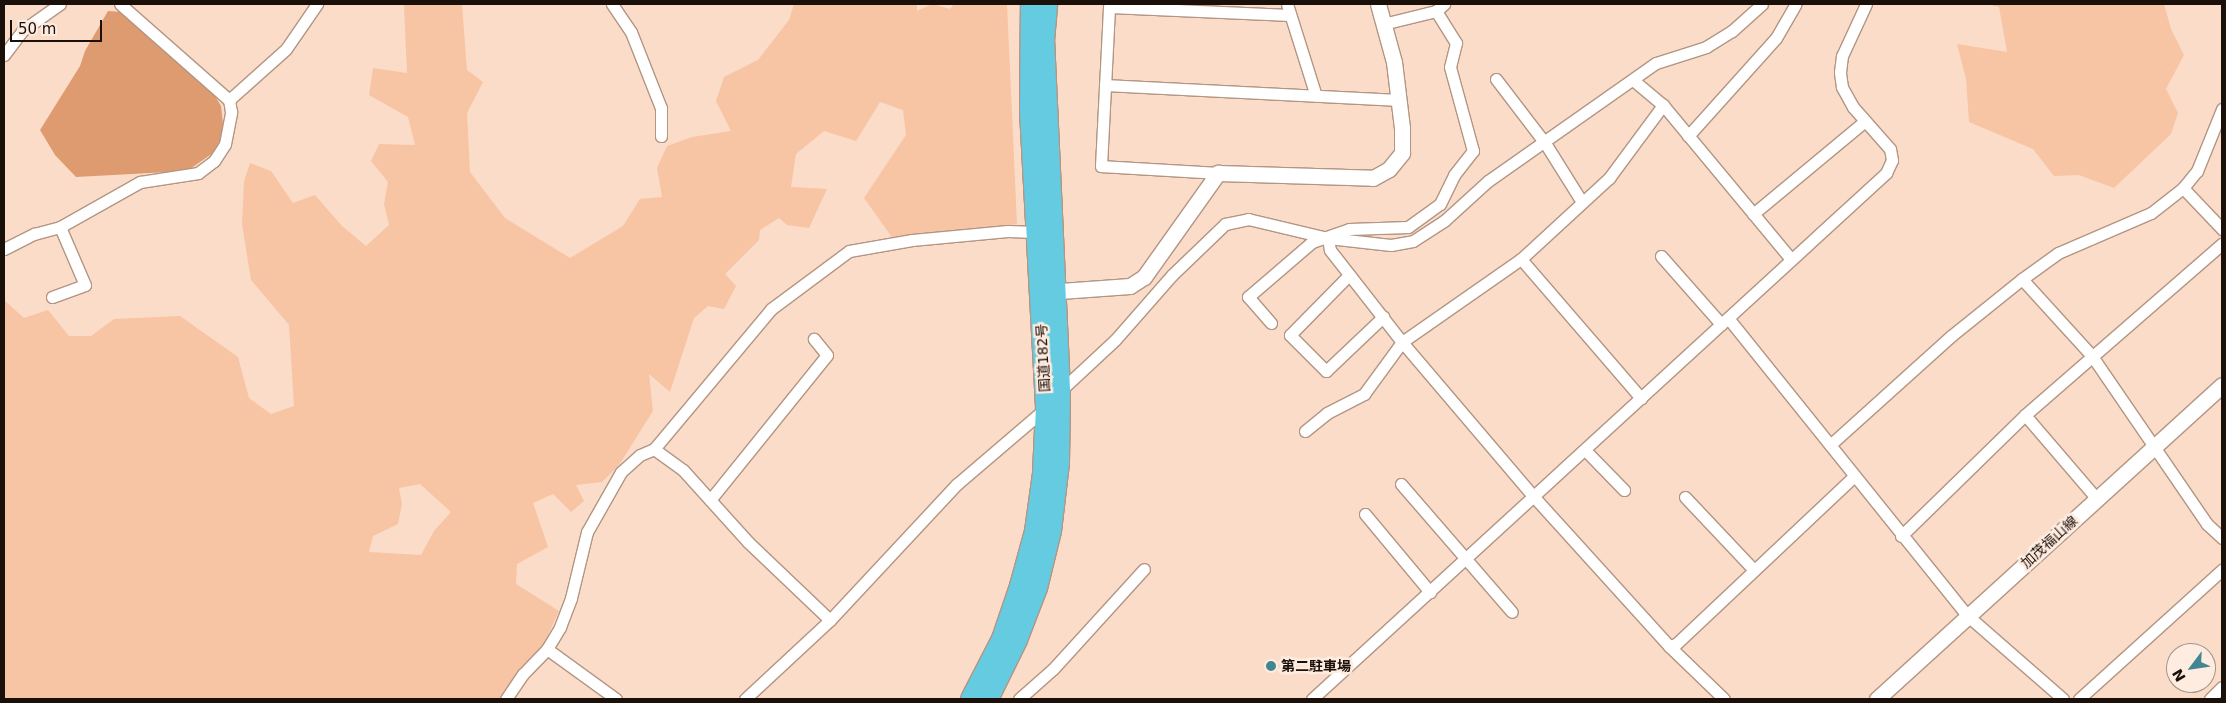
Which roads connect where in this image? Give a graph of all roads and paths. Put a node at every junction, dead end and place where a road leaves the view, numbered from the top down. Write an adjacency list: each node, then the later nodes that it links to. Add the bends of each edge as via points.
1 (60, 4): 15 (street, via 23,30)
2 (120, 4): 20 (street)
3 (317, 4): 20 (street, via 286,49)
4 (612, 4): 25 (street, via 631,32 661,108)
5 (1031, 4): 34 (highway, 国道182号, via 1030,110)
6 (1047, 4): 34 (highway, 国道182号, via 1044,42)
7 (1378, 4): 14 (street)
8 (1762, 4): 17 (street, via 1732,31 1706,47 1656,63)
9 (1796, 4): 26 (street, via 1776,38)
10 (1866, 4): 24 (street, via 1842,56 1840,72 1842,87)
11 (1153, 6): 13 (street); 18 (street, via 1109,7)
12 (1440, 7): 14 (street); 35 (street, via 1456,43 1450,67 1473,151 1454,175 1440,204 1408,227 1349,229)
13 (1288, 9): 19 (street)
14 (1384, 24): 21 (street)
15 (4, 55)
16 (1496, 79): 27 (street)
17 (1633, 80): 22 (street); 27 (street)
18 (1105, 85): 19 (street); 28 (street, via 1101,166)
19 (1316, 96): 21 (street)
20 (229, 100): 32 (street, via 231,112 224,144 214,161 198,173 183,178 140,182)
21 (1399, 100): 28 (street, via 1402,152 1389,169 1373,178)
22 (1662, 105): 26 (street); 30 (street, via 1608,178)
23 (2222, 109): 29 (street, via 2197,171)
24 (1864, 122): 31 (street); 40 (street, via 1890,150 1892,160 1889,166)
25 (661, 136)
26 (1688, 136): 31 (street)
27 (1545, 143): 30 (street); 35 (street, via 1488,181 1444,221 1413,241 1391,245)
28 (1218, 173): 43 (street, via 1144,277 1130,286)
29 (2183, 188): 33 (street); 42 (street, via 2151,213 2058,254)
30 (1582, 202): 39 (street)
31 (1753, 214): 40 (street)
32 (60, 227): 37 (street, via 34,234); 44 (street, via 86,285)
33 (2222, 230)
34 (1045, 232): 43 (highway, 国道182号); 59 (street, via 912,240 849,251 771,309)
35 (1328, 238): 41 (street, via 1330,250); 47 (street, via 1312,242 1248,297); 52 (street, via 1248,219 1225,224 1172,275 1115,340)
36 (2222, 244): 50 (street)
37 (4, 250)
38 (1662, 256): 46 (street)
39 (1521, 259): 49 (street); 53 (street)
40 (1791, 259): 46 (street)
41 (1349, 275): 45 (street); 45 (street, via 1290,335 1326,371)
42 (2022, 279): 50 (street); 57 (street, via 1951,336)
43 (1048, 292): 52 (highway, 国道182号); 54 (highway, 国道182号)
44 (52, 298)
45 (1382, 317): 49 (street)
46 (1724, 321): 53 (street); 57 (street)
47 (1271, 323)
48 (814, 339): 67 (street, via 826,354)
49 (1402, 342): 56 (street, via 1364,394 1327,413); 64 (street)
50 (2092, 356): 55 (street); 58 (street)
51 (2222, 385): 58 (street, 加茂福山線)
52 (1060, 390): 54 (street); 86 (highway, 国道182号, via 1059,464 1051,531 1037,588 1017,640)
53 (1641, 398): 60 (street)
54 (1046, 407): 78 (street, via 957,484); 85 (highway, 国道182号, via 1043,473 1035,531 1002,639)
55 (2025, 416): 66 (street); 69 (street)
56 (1305, 431)
57 (1830, 445): 61 (street)
58 (2153, 448): 66 (street, 加茂福山線); 70 (street, via 2207,524)
59 (654, 449): 67 (street, via 684,470); 80 (street, via 640,455 621,472 602,500 587,532 571,598)
60 (1585, 450): 63 (street); 64 (street)
61 (1854, 476): 69 (street); 73 (street)
62 (1401, 484): 71 (street)
63 (1624, 490)
64 (1534, 497): 71 (street); 79 (street)
65 (1685, 498): 73 (street)
66 (2097, 498): 77 (street, 加茂福山線)
67 (710, 500): 78 (street, via 748,542)
68 (1365, 514): 75 (street)
69 (1901, 536): 77 (street)
70 (2222, 538)
71 (1466, 559): 75 (street); 76 (street)
72 (1144, 569): 87 (street, via 1053,669)
73 (1754, 570): 79 (street, via 1676,644)
74 (2222, 570): 92 (street)
75 (1430, 592): 88 (street)
76 (1512, 612)
77 (1968, 616): 90 (street, 加茂福山線); 91 (street)
78 (830, 620): 84 (street)
79 (1669, 646): 89 (street)
80 (547, 649): 82 (street, via 522,674); 83 (street)
81 (2222, 687): 93 (street)
82 (506, 699)
83 (616, 699)
84 (745, 699)
85 (971, 699)
86 (988, 699)
87 (1019, 699)
88 (1312, 699)
89 (1724, 699)
90 (1877, 699)
91 (2063, 699)
92 (2079, 699)
93 (2210, 699)

